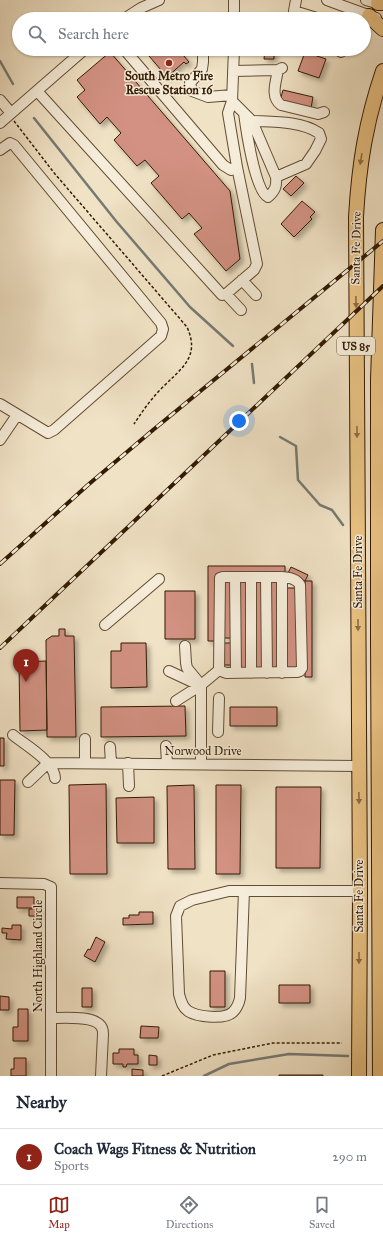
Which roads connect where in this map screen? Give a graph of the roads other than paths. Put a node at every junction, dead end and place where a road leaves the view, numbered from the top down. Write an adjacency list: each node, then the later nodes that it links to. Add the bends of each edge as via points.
1 (159, 0): 5 (street)
2 (234, 0): 6 (street)
3 (296, 0): 7 (street, via 294,10)
4 (327, 0): 8 (street)
5 (136, 12)
6 (234, 12)
7 (300, 12)
8 (358, 12)
9 (371, 17): 11 (street)
10 (371, 18): 12 (highway)
11 (383, 21)
12 (383, 29)
13 (77, 56): 19 (street)
14 (130, 56): 28 (street, via 222,165 231,170)
15 (203, 56): 20 (street, via 202,69 190,83 192,91 208,97)
16 (234, 56): 17 (street)
17 (233, 71): 20 (street); 22 (street, via 281,69 274,96 277,102 318,114)
18 (383, 71): 66 (highway, Santa Fe Drive / US 85, one-way to 66, via 368,120 359,175 356,217)
19 (36, 91): 23 (street); 32 (street, via 222,296)
20 (232, 98): 24 (street); 28 (street, via 228,113)
21 (0, 100): 23 (street)
22 (324, 112)
23 (11, 113): 26 (street)
24 (244, 113): 25 (street); 29 (street, via 263,195 268,197 273,193 277,185)
25 (252, 121): 29 (street); 29 (street, via 279,122 306,127 319,133 321,139 306,164)
26 (0, 123)
27 (0, 150): 36 (street, via 10,142 14,145 163,329 160,336 54,430 48,433)
28 (237, 167): 31 (street, via 257,264)
29 (276, 177)
30 (383, 230): 65 (highway, Santa Fe Drive / US 85, via 378,380)
31 (242, 280): 32 (street); 33 (street)
32 (226, 294): 34 (street)
33 (256, 295)
34 (241, 310)
35 (0, 404): 36 (street)
36 (17, 415): 37 (street)
37 (0, 440)
38 (235, 577): 39 (street); 45 (street, via 223,577 219,581); 47 (street)
39 (251, 577): 40 (street); 48 (street)
40 (266, 577): 41 (street); 49 (street)
41 (282, 577): 50 (street); 50 (street, via 297,581 300,585 302,668 297,672)
42 (159, 579): 43 (street)
43 (105, 625)
44 (185, 646): 51 (street, via 186,663)
45 (218, 670): 47 (street); 51 (street)
46 (169, 671): 51 (street)
47 (236, 673): 48 (street)
48 (252, 673): 49 (street)
49 (267, 673): 50 (street)
50 (282, 673)
51 (201, 686): 53 (street); 64 (street)
52 (219, 698): 54 (street)
53 (176, 701)
54 (218, 732)
55 (12, 735): 59 (street)
56 (85, 739): 60 (street)
57 (166, 746): 63 (street)
58 (110, 747): 61 (street)
59 (48, 763): 60 (street, Norwood Drive); 67 (street, via 55,772); 68 (street)
60 (85, 763): 61 (street, Norwood Drive)
61 (111, 763): 62 (street, Norwood Drive)
62 (128, 763): 63 (street, Norwood Drive); 69 (street)
63 (167, 764): 64 (street, Norwood Drive)
64 (201, 764): 66 (street, Norwood Drive)
65 (381, 765): 70 (highway, Santa Fe Drive / US 85)
66 (358, 766): 70 (highway, via 366,768 372,774); 72 (highway, Santa Fe Drive / US 85, one-way to 72)
67 (55, 778)
68 (28, 782)
69 (129, 786)
70 (379, 805): 74 (highway, Santa Fe Drive / US 85)
71 (0, 882): 76 (street, North Highland Circle, via 44,884 51,887)
72 (360, 891): 73 (street); 79 (highway, Santa Fe Drive / US 85, one-way to 79)
73 (244, 892): 73 (street, via 229,892 192,900 180,906 178,910 176,916 179,994 182,1004 194,1014 204,1017 227,1016 237,1006 240,998)
74 (381, 901): 75 (highway, Santa Fe Drive / US 85)
75 (381, 986): 80 (highway, Santa Fe Drive / US 85)
76 (52, 1018): 77 (street, North Highland Circle); 78 (street, via 83,1018 99,1024 103,1034)
77 (51, 1076)
78 (101, 1076)
79 (359, 1076)
80 (380, 1076)

